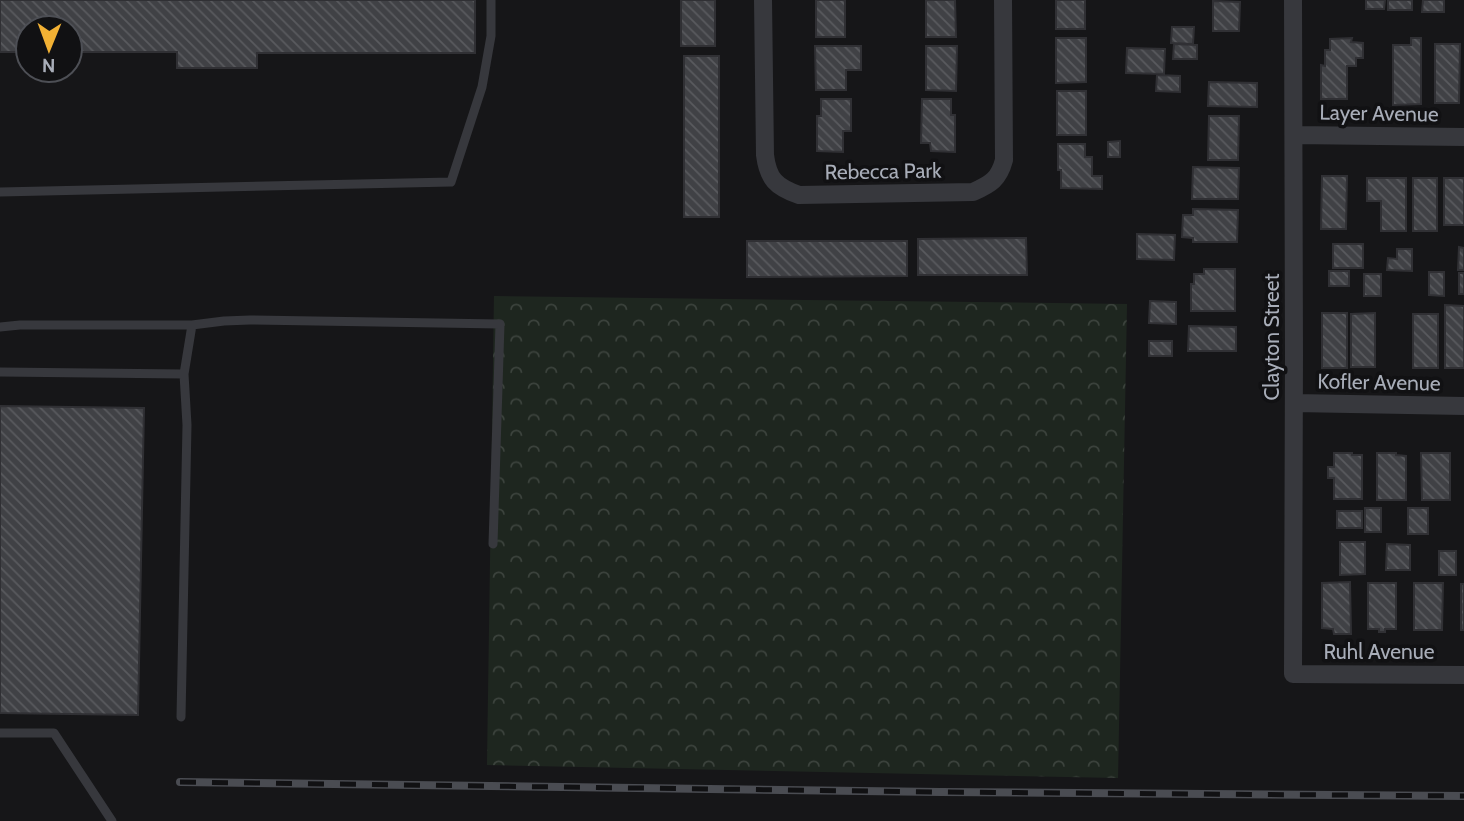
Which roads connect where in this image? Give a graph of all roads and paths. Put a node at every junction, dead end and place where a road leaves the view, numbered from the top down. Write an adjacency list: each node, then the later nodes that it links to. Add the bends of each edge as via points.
1 (491, 0): 7 (lane, via 491,36 482,87 451,182)
2 (763, 0): 3 (street, Rebecca Park, via 766,168 784,190 799,195 973,192 989,185 1004,160)
3 (1003, 0)
4 (1293, 0): 5 (street, Clayton Street)
5 (1294, 135): 6 (street, Layer Avenue); 12 (street, Clayton Street)
6 (1464, 137)
7 (0, 191)
8 (192, 325): 9 (lane); 11 (lane); 14 (lane, via 250,320 500,324)
9 (0, 327)
10 (0, 372): 11 (lane)
11 (184, 374): 17 (lane)
12 (1294, 403): 13 (street, Kofler Avenue); 15 (street, Clayton Street)
13 (1464, 405)
14 (494, 544)
15 (1293, 674): 16 (street, Ruhl Avenue)
16 (1464, 675)
17 (181, 717)
18 (0, 733): 19 (lane, via 54,733)
19 (112, 821)

